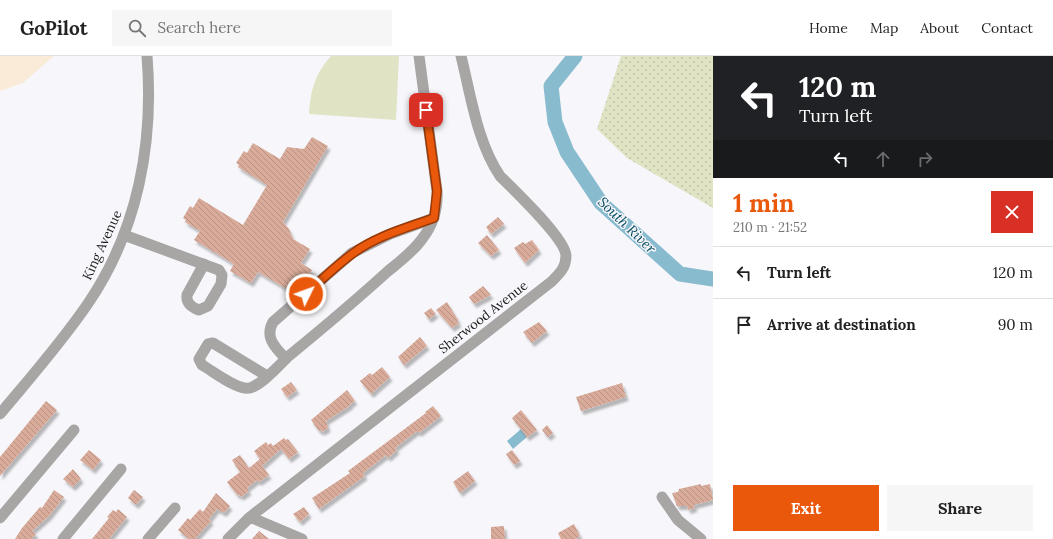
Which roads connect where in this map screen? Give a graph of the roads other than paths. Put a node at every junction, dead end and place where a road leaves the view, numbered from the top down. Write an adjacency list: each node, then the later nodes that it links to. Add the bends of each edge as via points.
1 (147, 56): 5 (street, King Avenue, via 147,144 137,197)
2 (419, 56): 4 (street, via 437,191)
3 (460, 56): 14 (street, Sherwood Avenue, via 483,140 493,165 500,176 559,238 566,253 565,265 551,282)
4 (434, 218): 7 (street, via 418,245); 7 (street, via 390,234 352,253 273,322 269,332 270,338)
5 (124, 235): 6 (street); 9 (street, King Avenue, via 89,301 72,326)
6 (204, 264)
7 (286, 359): 8 (street)
8 (267, 376): 8 (street, via 256,386 240,387 202,365 199,359 208,344 213,343)
9 (0, 414)
10 (74, 430): 15 (street)
11 (120, 469): 16 (street)
12 (662, 498): 20 (street, via 678,520)
13 (176, 508): 17 (street)
14 (250, 517): 18 (street, Sherwood Avenue); 19 (street)
15 (0, 518)
16 (63, 539)
17 (148, 539)
18 (228, 539)
19 (302, 539)
20 (702, 539)

